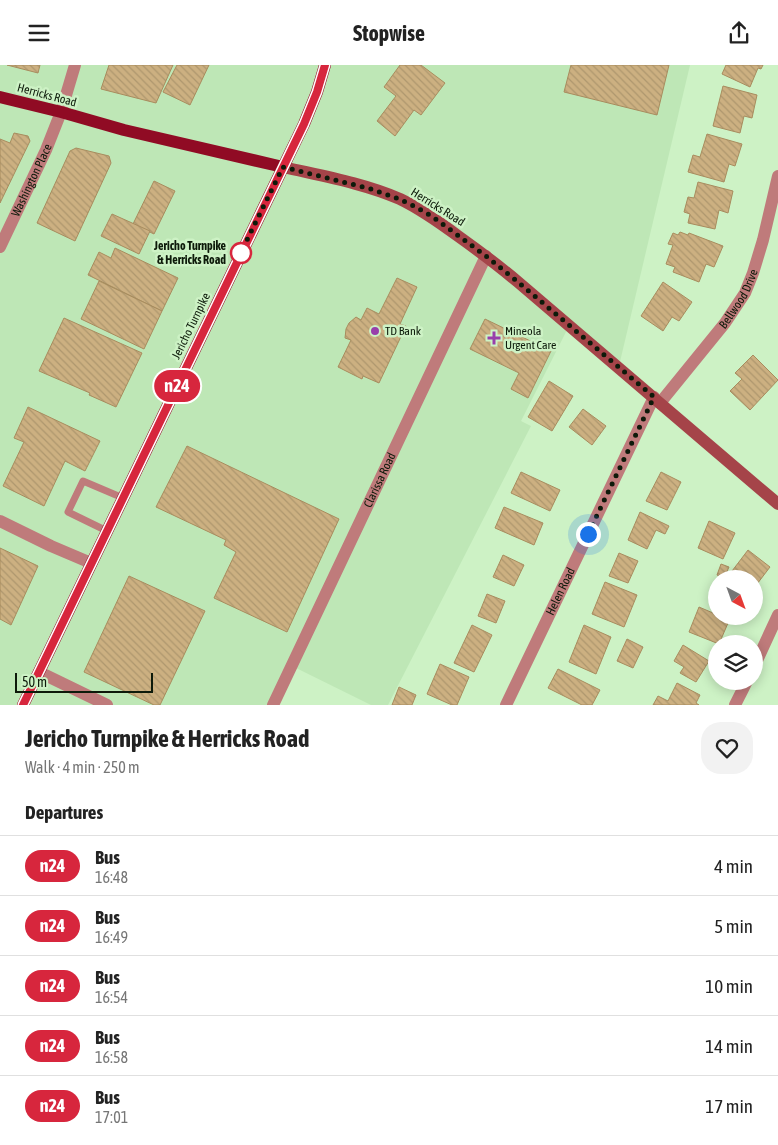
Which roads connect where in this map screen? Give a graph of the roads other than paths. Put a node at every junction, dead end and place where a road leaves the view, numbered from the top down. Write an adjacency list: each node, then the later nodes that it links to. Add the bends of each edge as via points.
1 (75, 65): 4 (street, Washington Place)
2 (325, 65): 5 (main road, Jericho Turnpike, via 312,106)
3 (0, 97): 4 (main road, Herricks Road)
4 (61, 113): 5 (main road, Herricks Road); 7 (street, Washington Place)
5 (283, 167): 8 (main road, Herricks Road, via 365,187 399,199 433,217); 10 (main road, Jericho Turnpike)
6 (778, 176): 9 (street, Bellwood Drive, via 763,240 745,293 725,323)
7 (0, 247)
8 (486, 256): 9 (main road, Herricks Road); 21 (street, Clarissa Road)
9 (657, 400): 11 (main road, Herricks Road); 22 (street, Helen Road)
10 (123, 498): 13 (main road, Jericho Turnpike); 13 (lane, via 82,481 68,512)
11 (778, 504)
12 (0, 521): 14 (street)
13 (107, 531): 14 (main road, Jericho Turnpike)
14 (91, 563): 17 (main road, Jericho Turnpike)
15 (778, 615): 16 (street)
16 (763, 648)
17 (39, 673): 19 (main road, Jericho Turnpike); 20 (street)
18 (743, 690): 23 (street)
19 (23, 705)
20 (107, 705)
21 (273, 705)
22 (506, 705)
23 (736, 705)

